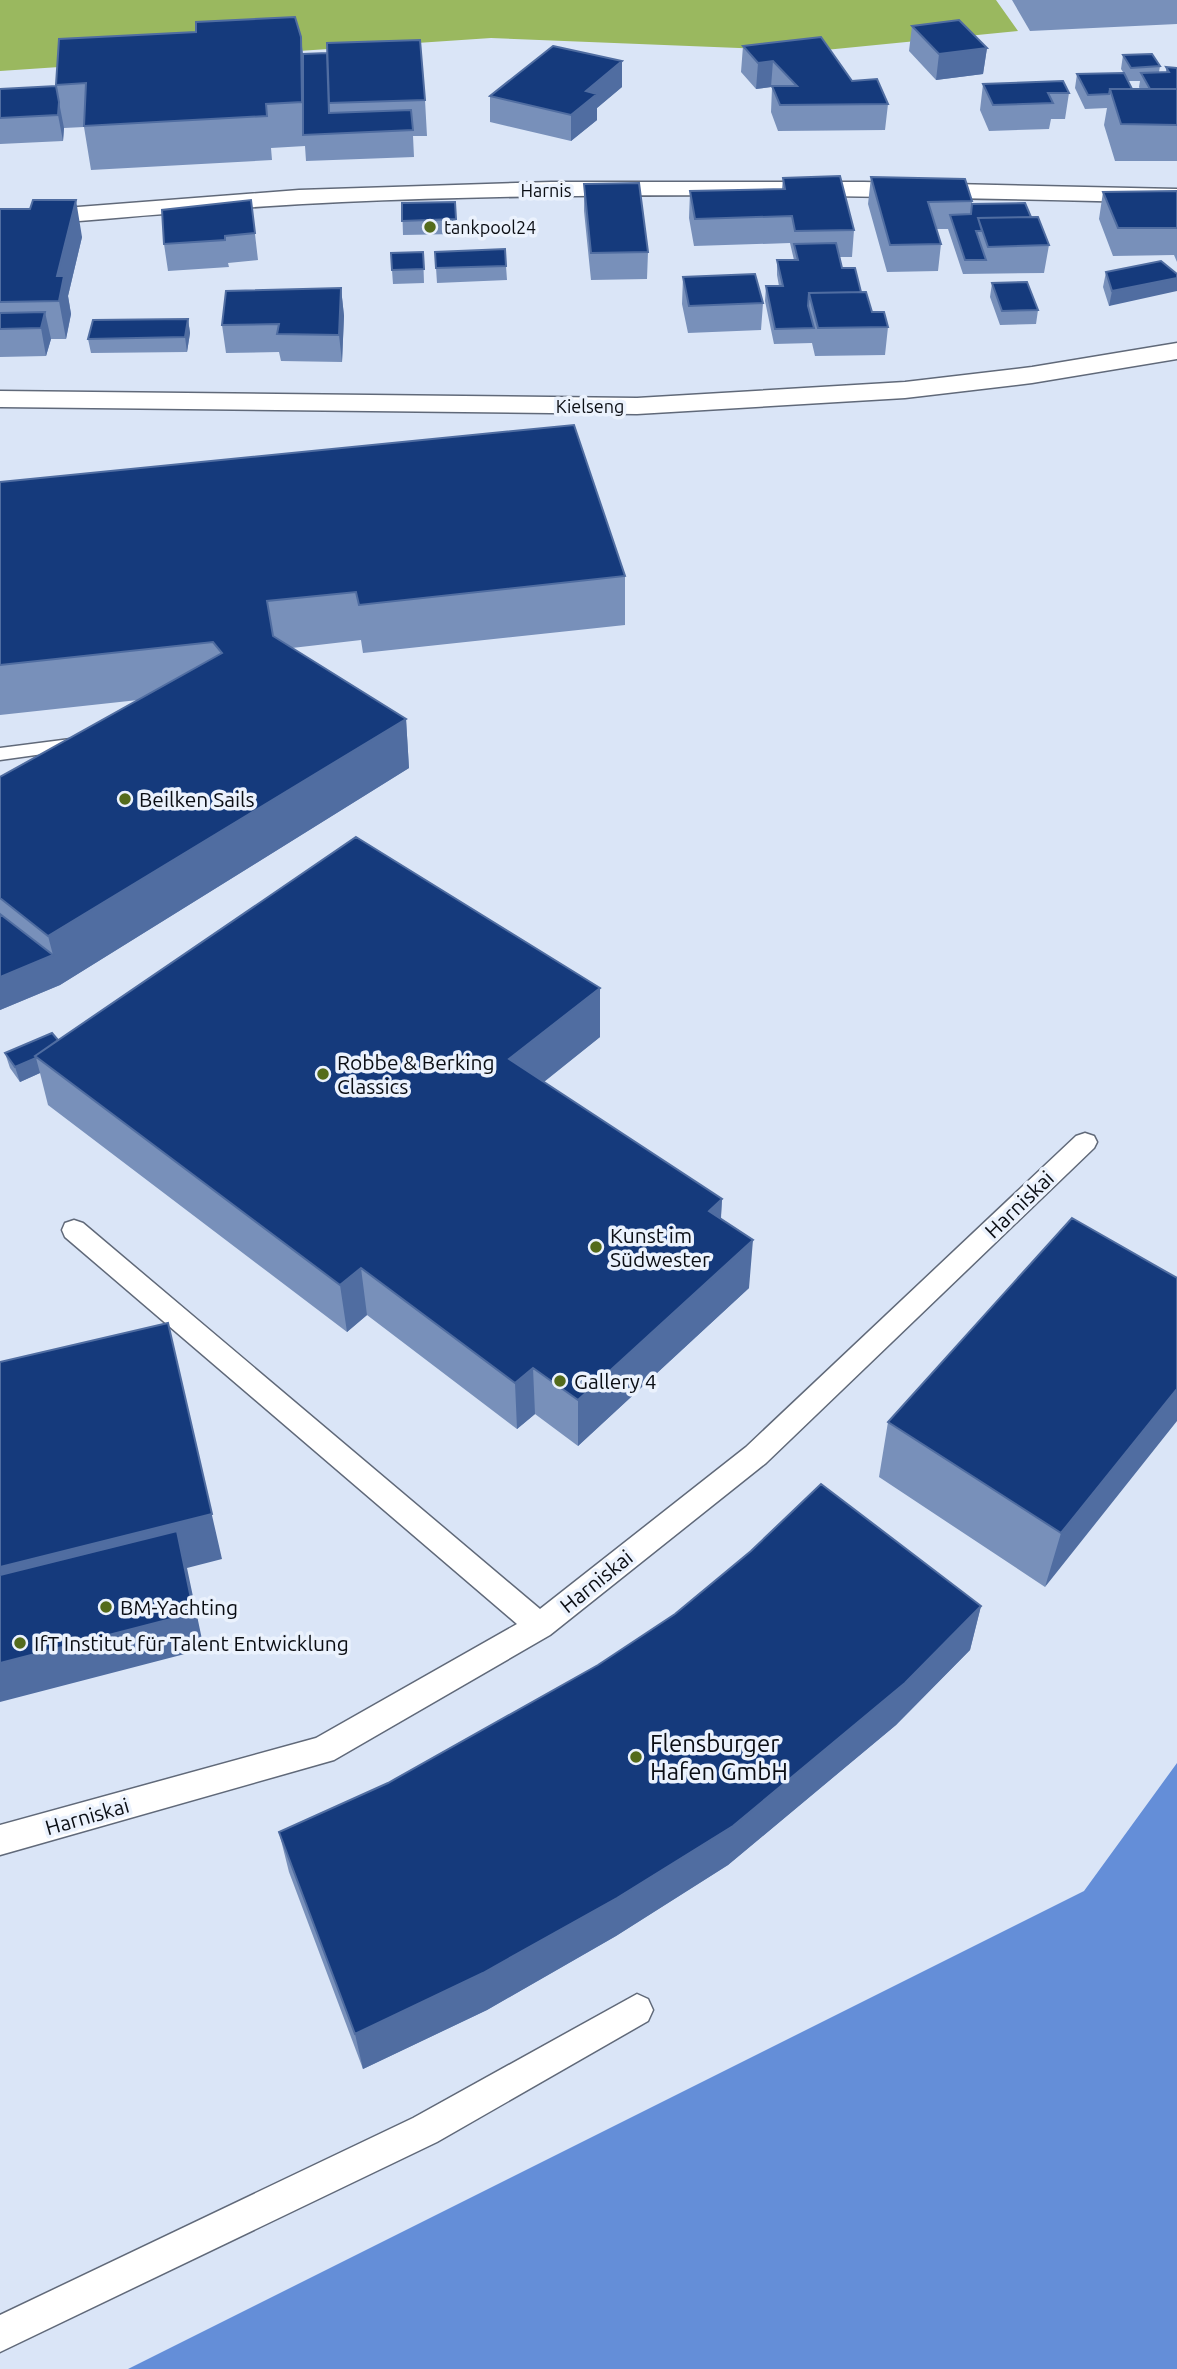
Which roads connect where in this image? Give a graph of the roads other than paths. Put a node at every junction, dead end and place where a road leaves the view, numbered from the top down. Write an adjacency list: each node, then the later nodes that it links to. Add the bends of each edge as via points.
1 (1177, 196): 2 (street, Harnis, via 887,189 521,190 341,195)
2 (0, 220)
3 (1177, 351): 4 (street, Kielseng, via 905,390 637,406)
4 (0, 399)
5 (107, 740): 6 (lane)
6 (0, 754)
7 (1085, 1142): 9 (lane, Harniskai, via 755,1455)
8 (74, 1230): 9 (lane)
9 (540, 1626): 10 (lane, Harniskai, via 323,1751)
10 (0, 1840)
11 (637, 2010): 12 (lane, via 425,2130)
12 (0, 2334)

